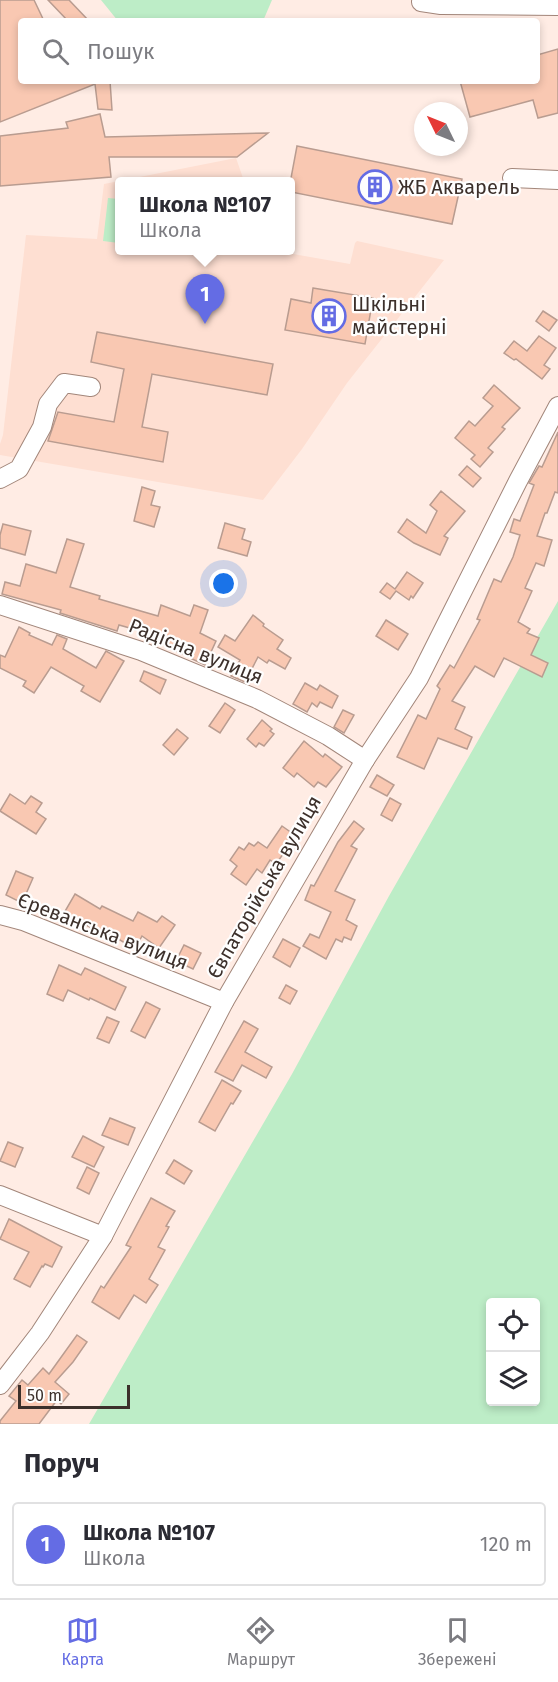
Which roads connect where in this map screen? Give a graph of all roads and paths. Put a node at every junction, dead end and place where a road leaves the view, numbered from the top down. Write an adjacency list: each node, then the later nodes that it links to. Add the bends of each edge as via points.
1 (421, 2): 2 (street)
2 (558, 6)
3 (512, 178): 4 (street)
4 (558, 180)
5 (91, 387): 7 (street, via 64,383 48,404 42,427 19,469)
6 (558, 406): 9 (street, Євпаторійська вулиця, via 419,678)
7 (0, 479)
8 (0, 605): 9 (street, Радісна вулиця, via 141,651 258,699)
9 (365, 760): 11 (street, Євпаторійська вулиця)
10 (0, 915): 11 (street, Єреванська вулиця)
11 (224, 1002): 13 (street, Євпаторійська вулиця)
12 (0, 1195): 13 (street)
13 (103, 1236): 14 (street, Євпаторійська вулиця, via 40,1333)
14 (0, 1385)

